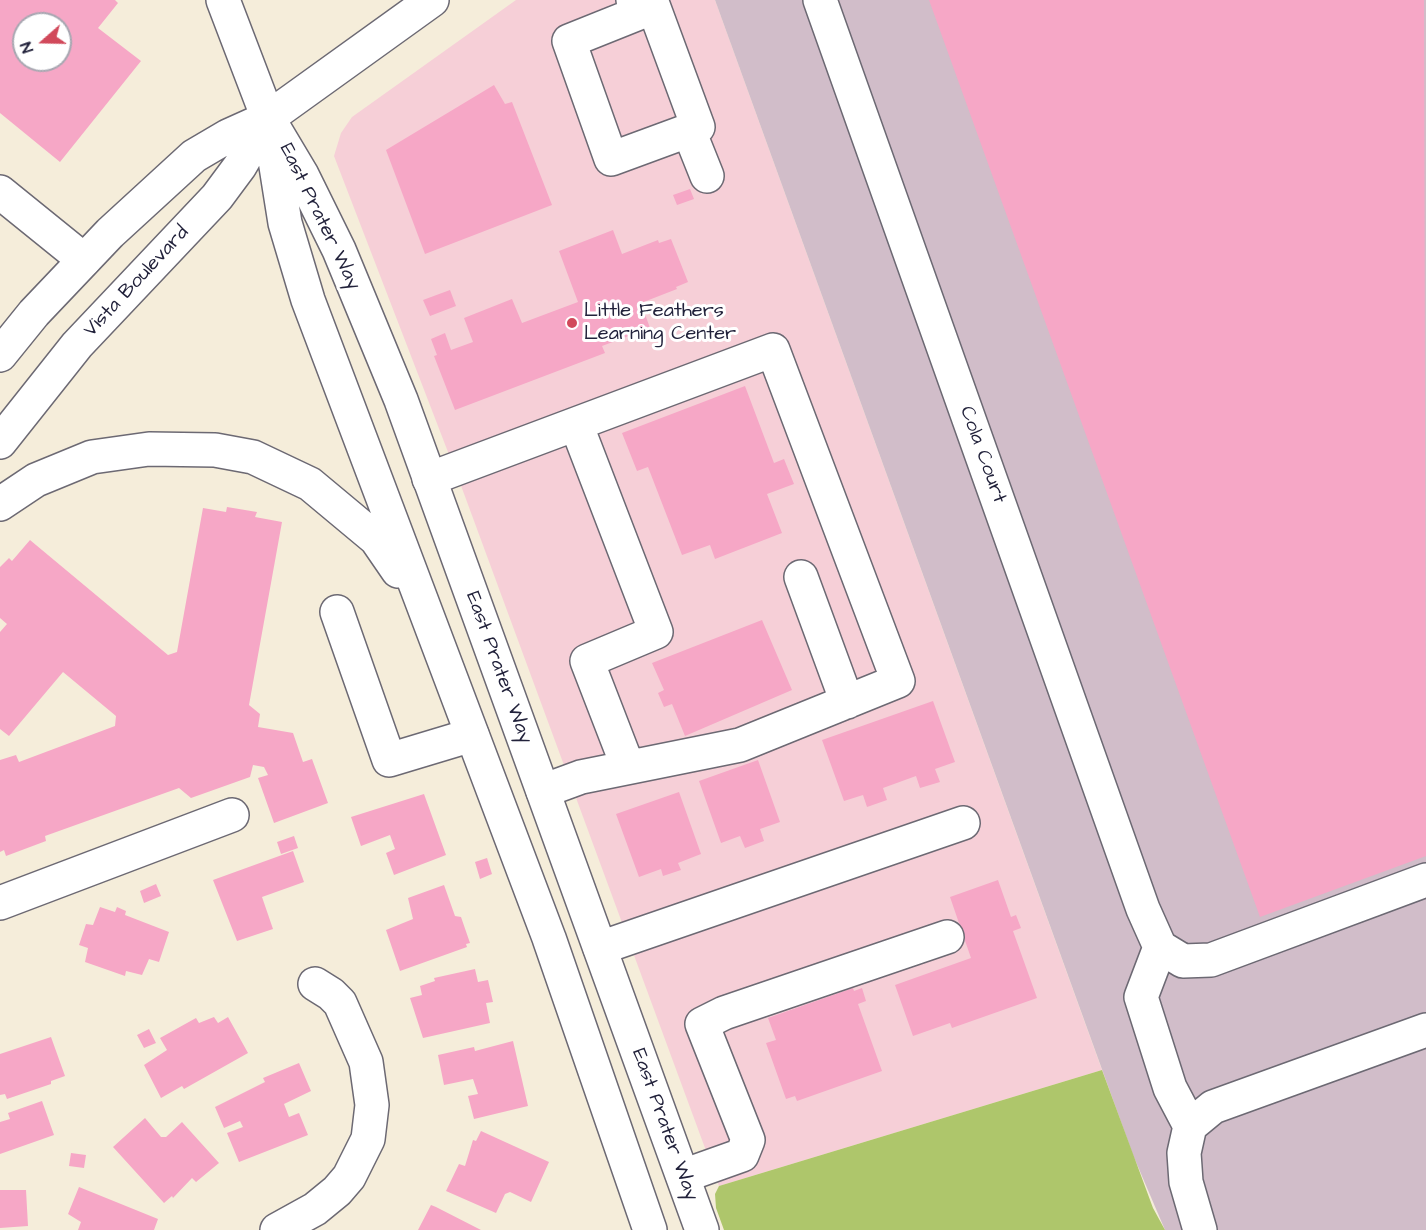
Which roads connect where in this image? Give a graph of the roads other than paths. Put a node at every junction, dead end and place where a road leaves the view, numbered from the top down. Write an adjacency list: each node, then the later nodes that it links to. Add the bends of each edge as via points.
1 (223, 0): 5 (main road, East Prater Way)
2 (432, 0): 5 (main road, Vista Boulevard)
3 (820, 0): 27 (main road, Cola Court, via 1143,909)
4 (636, 6): 6 (main road, via 653,5 698,128); 6 (main road, via 569,41 611,159)
5 (268, 118): 9 (main road, Vista Boulevard, via 194,156); 12 (main road, Vista Boulevard, via 217,197 77,345); 13 (main road, East Prater Way, via 339,250); 17 (main road, East Prater Way, via 285,223 308,300)
6 (689, 131): 7 (main road)
7 (707, 176)
8 (0, 192): 9 (main road)
9 (84, 260): 10 (main road, Vista Boulevard)
10 (0, 355)
11 (576, 424): 13 (main road); 18 (main road, via 773,350 898,681); 20 (main road, via 656,632 587,661)
12 (0, 442)
13 (429, 479): 21 (main road, East Prater Way)
14 (0, 504): 17 (main road, via 36,480 92,457 182,448 253,457 310,484 376,539)
15 (801, 577): 18 (main road)
16 (337, 612): 19 (main road, via 389,760)
17 (427, 614): 19 (main road, East Prater Way)
18 (847, 702): 20 (main road, via 740,745)
19 (472, 735): 34 (main road, East Prater Way, via 549,938)
20 (628, 767): 21 (main road, via 581,777)
21 (543, 791): 28 (main road, East Prater Way)
22 (232, 815): 25 (main road)
23 (963, 822): 28 (main road)
24 (1426, 880): 27 (main road, via 1211,960 1183,961)
25 (0, 903)
26 (947, 937): 32 (main road, via 724,1013 702,1024 747,1140 742,1155)
27 (1160, 946): 31 (main road, via 1141,997 1170,1088)
28 (600, 948): 32 (main road, East Prater Way)
29 (315, 984): 33 (main road, via 340,1003 366,1062 371,1091 369,1130 363,1154 337,1191)
30 (1426, 1030): 31 (main road, via 1213,1107)
31 (1191, 1126): 36 (main road, via 1184,1154 1186,1182)
32 (683, 1176): 35 (main road, East Prater Way)
33 (278, 1230)
34 (650, 1230)
35 (702, 1230)
36 (1200, 1230)

